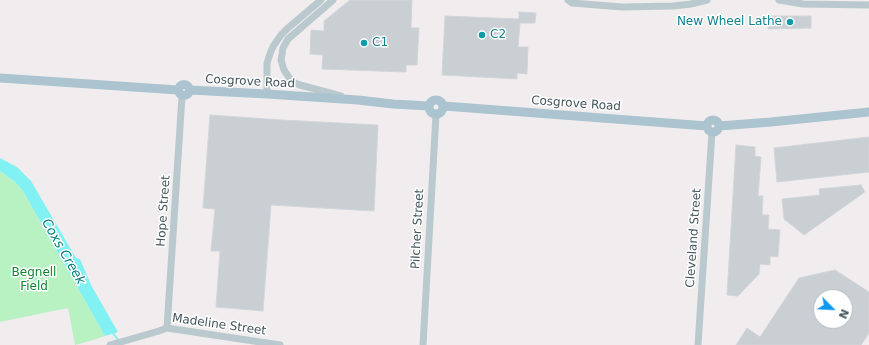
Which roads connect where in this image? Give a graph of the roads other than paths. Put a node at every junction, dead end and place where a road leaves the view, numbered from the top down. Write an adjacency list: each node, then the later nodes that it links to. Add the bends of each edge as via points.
1 (321, 0): 7 (street)
2 (332, 0): 7 (street)
3 (568, 0): 4 (street, via 572,3 622,7 673,6)
4 (707, 0)
5 (779, 0): 6 (street, via 809,4)
6 (869, 5)
7 (313, 6): 10 (street, via 284,31 274,45 267,63); 11 (street, via 285,44 281,60 284,70 290,79 300,86)
8 (0, 78): 9 (main road, Cosgrove Road)
9 (183, 92): 10 (main road, Cosgrove Road); 17 (street, Hope Street)
10 (267, 94): 11 (main road, Cosgrove Road)
11 (358, 100): 12 (main road, Cosgrove Road)
12 (429, 106): 13 (main road, via 435,100); 15 (main road, via 430,111)
13 (444, 106): 15 (main road, via 442,112); 16 (main road, Cosgrove Road)
14 (869, 112): 16 (main road, Cosgrove Road)
15 (436, 115): 20 (street, Pilcher Street)
16 (713, 128): 21 (street, Cleveland Street)
17 (167, 328): 18 (street, Madeline Street); 19 (street, Madeline Street)
18 (110, 345)
19 (280, 345)
20 (423, 345)
21 (698, 345)

